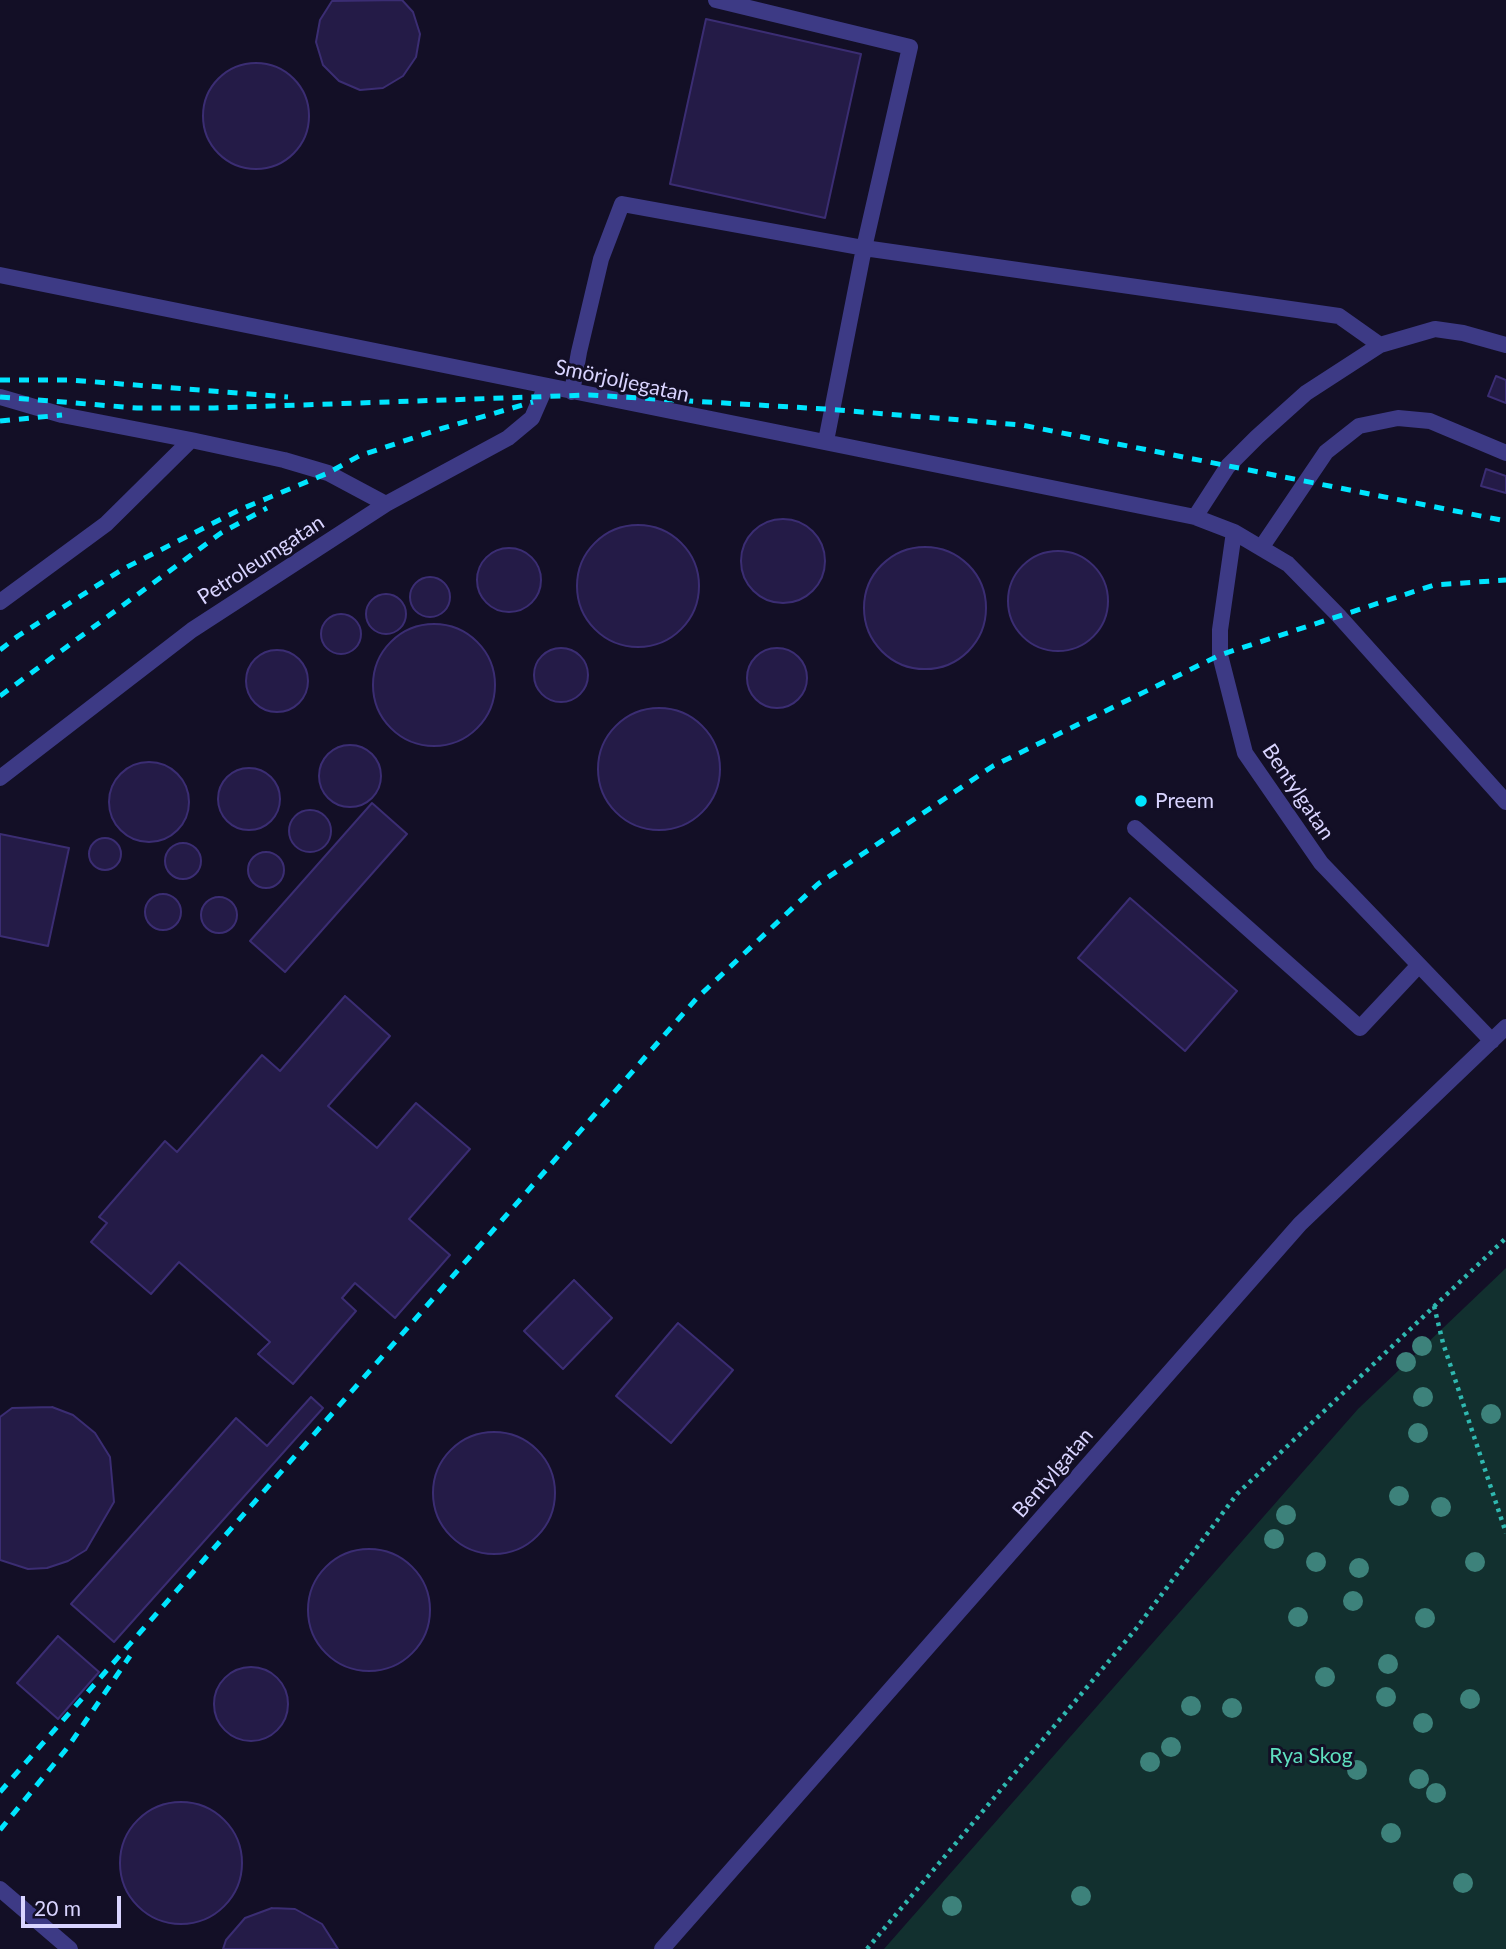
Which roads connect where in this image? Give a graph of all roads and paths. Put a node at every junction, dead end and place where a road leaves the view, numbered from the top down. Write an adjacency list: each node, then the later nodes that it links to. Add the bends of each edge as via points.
1 (716, 0): 2 (lane, via 910,47)
2 (864, 248): 4 (lane, via 1339,316); 7 (lane, via 622,204 601,259); 10 (lane)
3 (0, 275): 6 (lane, Smörjoljegatan)
4 (1380, 345): 5 (lane, via 1435,329); 13 (lane, via 1306,393 1257,437 1228,466)
5 (1506, 345)
6 (546, 386): 7 (lane, Smörjoljegatan); 12 (lane, Petroleumgatan, via 532,418 509,438)
7 (572, 392): 10 (lane, Smörjoljegatan)
8 (0, 397): 9 (lane, via 62,415)
9 (191, 440): 12 (lane, via 328,473); 16 (lane, via 106,524)
10 (826, 441): 13 (lane, Smörjoljegatan)
11 (1506, 453): 15 (lane, via 1430,421 1398,418 1359,426 1326,452)
12 (386, 504): 17 (lane, Petroleumgatan, via 192,630)
13 (1195, 517): 14 (lane, Smörjoljegatan)
14 (1234, 532): 15 (lane); 20 (lane, Bentylgatan, via 1220,655 1245,753 1321,863)
15 (1261, 548): 18 (lane, via 1288,564)
16 (0, 602)
17 (0, 778)
18 (1506, 802)
19 (1135, 828): 20 (lane, via 1360,1028)
20 (1419, 965): 22 (lane, Bentylgatan)
21 (1506, 1027): 22 (lane, Bentylgatan)
22 (1492, 1041): 28 (lane, Bentylgatan, via 1300,1224)
23 (1506, 1238): 24 (path)
24 (1434, 1306): 25 (path); 29 (path, via 1237,1494 1135,1630)
25 (1506, 1533)
26 (0, 1889): 27 (lane)
27 (70, 1949)
28 (662, 1949)
29 (867, 1949)

